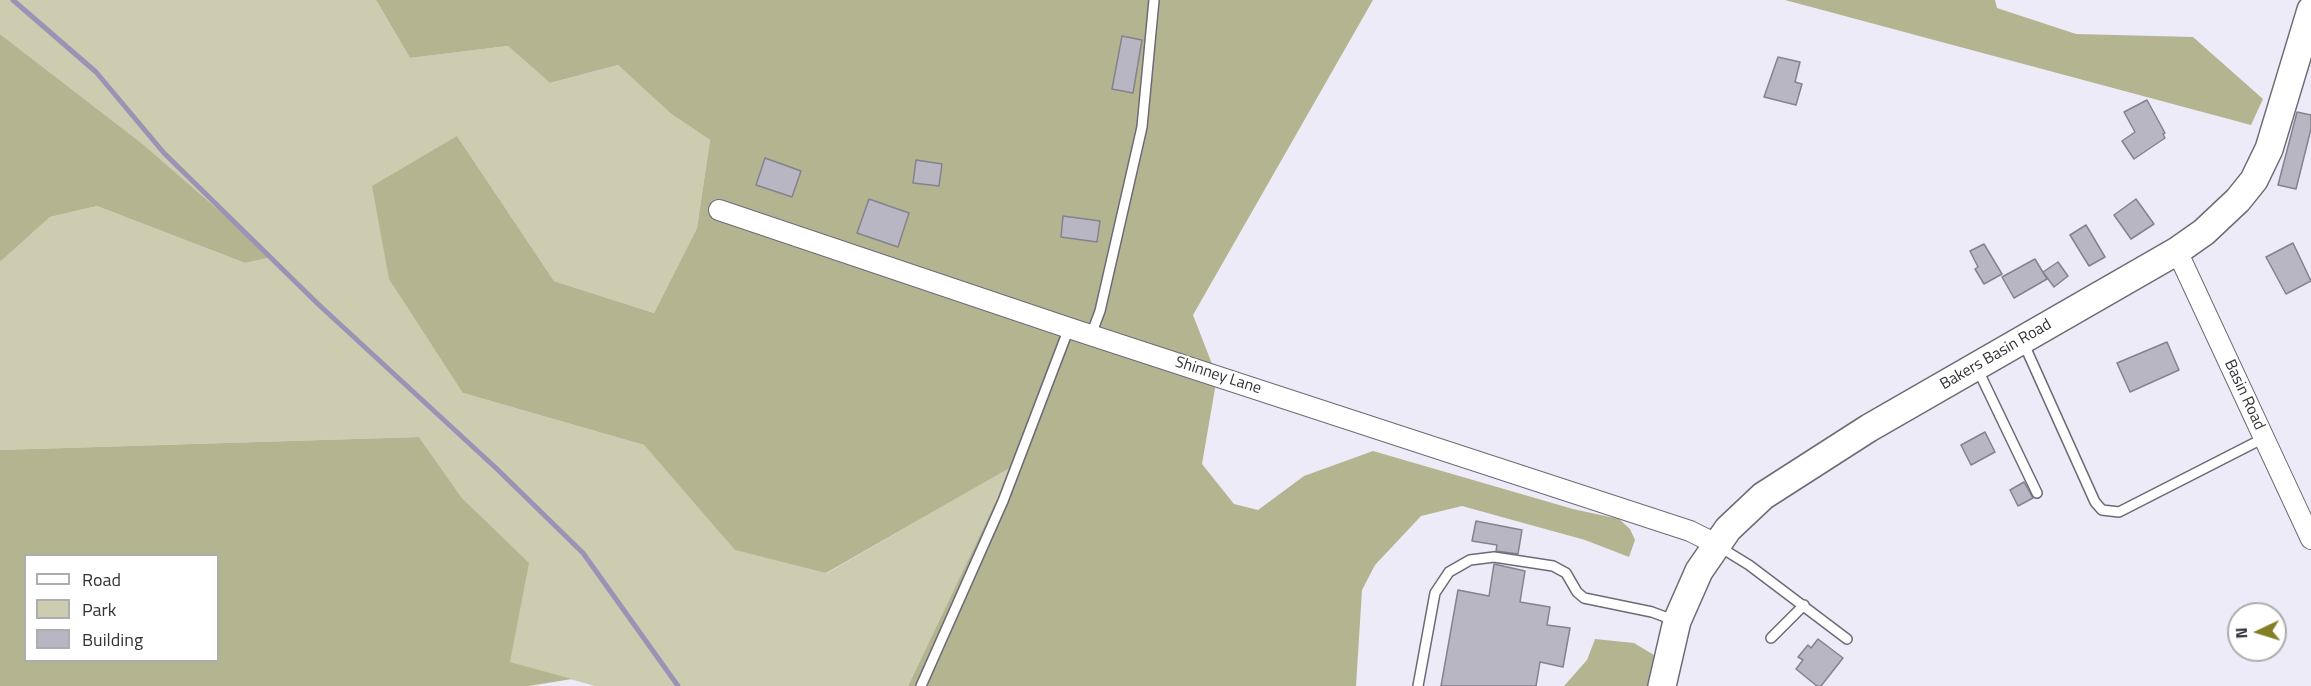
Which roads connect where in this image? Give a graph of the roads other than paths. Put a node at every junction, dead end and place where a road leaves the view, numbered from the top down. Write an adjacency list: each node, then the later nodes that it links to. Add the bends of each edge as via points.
1 (1154, 0): 6 (lane, via 1142,127)
2 (2311, 10): 4 (main road, Bakers Basin Road, via 2283,109 2261,168 2227,212)
3 (719, 210): 5 (street, Shinney Lane)
4 (2177, 251): 7 (main road, Bakers Basin Road); 9 (street, Basin Road)
5 (1069, 328): 6 (street, Shinney Lane); 17 (lane, via 1003,501)
6 (1092, 335): 12 (street, Shinney Lane, via 1690,531)
7 (2022, 340): 8 (main road, Bakers Basin Road); 9 (lane, via 2102,510 2118,512)
8 (1976, 366): 10 (lane); 12 (main road, Bakers Basin Road, via 1763,496)
9 (2264, 438): 11 (street, Basin Road)
10 (2037, 493)
11 (2311, 539)
12 (1716, 544): 13 (lane); 14 (main road, Bakers Basin Road, via 1695,578)
13 (1804, 605): 15 (lane); 16 (lane)
14 (1677, 621): 18 (lane, via 1584,598 1566,573 1553,566 1494,557 1470,560 1449,572 1435,593); 19 (main road, Bakers Basin Road)
15 (1771, 638)
16 (1847, 639)
17 (921, 686)
18 (1418, 686)
19 (1662, 686)

